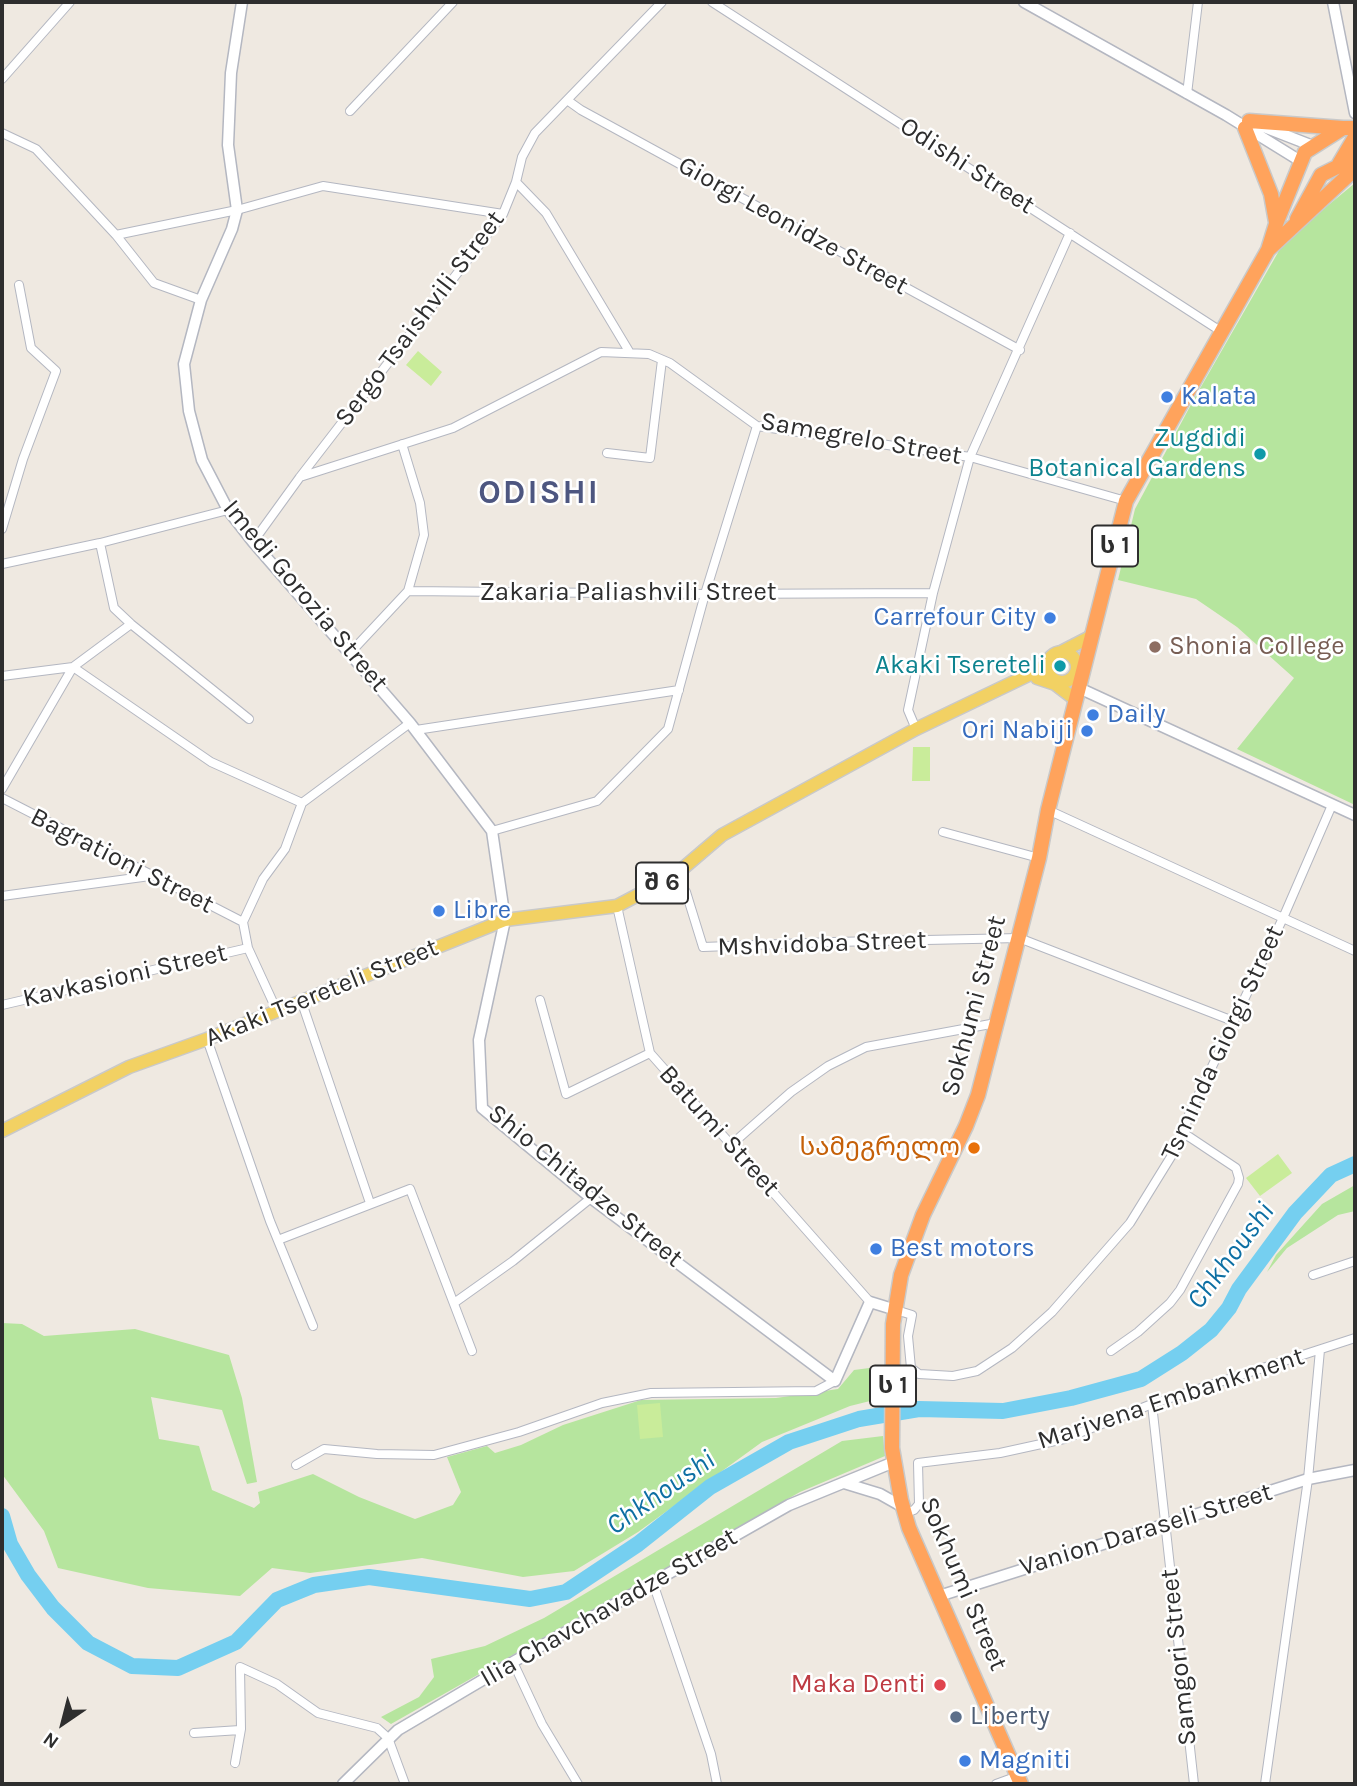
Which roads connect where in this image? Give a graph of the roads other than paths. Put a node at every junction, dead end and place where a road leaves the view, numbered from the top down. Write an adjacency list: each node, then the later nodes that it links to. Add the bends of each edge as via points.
1 (70, 2): 9 (street)
2 (242, 2): 25 (street, Imedi Gorozia Street, via 231,73 228,145)
3 (453, 2): 12 (street)
4 (662, 2): 11 (street, Sergo Tsaishvili Street)
5 (712, 2): 29 (street, Odishi Street)
6 (1024, 2): 10 (street)
7 (1198, 2): 10 (street)
8 (1333, 2): 13 (street)
9 (2, 79)
10 (1187, 94): 14 (street)
11 (567, 100): 23 (street, Sergo Tsaishvili Street, via 536,132 522,156); 35 (street, Giorgi Leonidze Street)
12 (350, 111)
13 (1355, 113)
14 (1247, 124): 15 (highway); 18 (street); 20 (street); 24 (highway)
15 (1349, 128): 18 (highway)
16 (2, 133): 30 (street, via 36,149)
17 (1355, 137): 22 (highway)
18 (1313, 146): 20 (highway); 22 (highway, via 1329,152)
19 (1355, 158): 22 (highway)
20 (1300, 165): 22 (highway, via 1309,173); 24 (highway); 27 (highway, ს 1)
21 (1355, 169): 28 (highway)
22 (1329, 170): 28 (highway, ს 1)
23 (516, 182): 26 (street, Sergo Tsaishvili Street); 36 (street, via 546,213)
24 (1271, 194): 27 (highway)
25 (237, 210): 26 (street, via 323,186); 30 (street); 33 (street, Imedi Gorozia Street)
26 (503, 214): 42 (street, Sergo Tsaishvili Street)
27 (1276, 224): 31 (highway, ს 1)
28 (1289, 232): 31 (highway, ს 1)
29 (1070, 233): 34 (street, Odishi Street); 35 (street)
30 (116, 235): 33 (street, via 154,283)
31 (1268, 250): 34 (highway, Sokhumi Street / ს 1)
32 (19, 285): 45 (street, via 31,348 57,371)
33 (201, 300): 44 (street, Imedi Gorozia Street, via 184,364 188,411 202,460)
34 (1222, 332): 43 (highway, Sokhumi Street / ს 1)
35 (1020, 350): 41 (street)
36 (630, 353): 37 (street, Samegrelo Street); 39 (street, Samegrelo Street, via 601,352 453,428)
37 (662, 360): 38 (street, Samegrelo Street); 40 (street, via 650,458)
38 (757, 426): 41 (street, Samegrelo Street); 51 (street)
39 (402, 444): 42 (street, Samegrelo Street); 49 (street, via 420,503 424,535)
40 (607, 453)
41 (970, 457): 43 (street, Samegrelo Street); 50 (street)
42 (300, 477): 46 (street, Sergo Tsaishvili Street)
43 (1126, 501): 53 (highway, Sokhumi Street / ს 1)
44 (228, 510): 46 (street, Imedi Gorozia Street); 47 (street)
45 (2, 529)
46 (253, 542): 55 (street, Imedi Gorozia Street)
47 (100, 543): 48 (street); 52 (street, via 114,608)
48 (2, 564)
49 (408, 592): 51 (street, Zakaria Paliashvili Street); 55 (street)
50 (933, 593): 51 (street, Zakaria Paliashvili Street); 67 (street, via 908,710)
51 (705, 594): 63 (street)
52 (131, 624): 58 (street); 65 (street)
53 (1092, 636): 54 (main road, შ 6); 57 (highway, Sokhumi Street / ს 1)
54 (1061, 652): 56 (main road, შ 6, via 1049,659); 57 (main road)
55 (350, 653): 66 (street, Imedi Gorozia Street)
56 (1047, 666): 61 (main road, შ 6); 62 (main road)
57 (1080, 666): 62 (main road, via 1072,678); 64 (highway, Sokhumi Street / ს 1)
58 (73, 667): 59 (street); 68 (street); 70 (street, via 211,762)
59 (2, 676)
60 (1037, 678): 61 (main road, შ 6); 62 (main road, შ 6); 64 (main road)
61 (1016, 680): 67 (main road, Akaki Tsereteli Street / შ 6)
62 (1058, 681): 64 (main road, შ 6)
63 (679, 690): 66 (street); 74 (street, via 668,729 597,801)
64 (1078, 694): 71 (street); 72 (highway, Sokhumi Street / ს 1)
65 (249, 719)
66 (413, 726): 70 (street); 74 (street, Imedi Gorozia Street)
67 (916, 729): 77 (main road, Akaki Tsereteli Street / შ 6, via 723,835)
68 (2, 789)
69 (2, 798): 78 (street, Bagrationi Street)
70 (302, 803): 83 (street, via 285,849 263,879)
71 (1332, 805): 73 (street); 81 (street, Tsminda Giorgi Street)
72 (1048, 810): 76 (highway, Sokhumi Street / ს 1); 81 (street)
73 (1355, 815)
74 (492, 831): 82 (street, Imedi Gorozia Street)
75 (943, 832): 76 (street)
76 (1039, 858): 84 (highway, Sokhumi Street / ს 1)
77 (674, 876): 80 (main road, Akaki Tsereteli Street / შ 6); 84 (street, Mshvidoba Street, via 685,892 703,947)
78 (150, 877): 79 (street); 83 (street, Bagrationi Street)
79 (2, 896)
80 (617, 906): 82 (main road, Akaki Tsereteli Street / შ 6); 94 (street, Batumi Street)
81 (1283, 918): 86 (street); 91 (street, Tsminda Giorgi Street)
82 (505, 920): 87 (main road, Akaki Tsereteli Street / შ 6); 98 (street, Shio Chitadze Street, via 478,1040 482,1108)
83 (243, 922): 85 (street)
84 (1019, 938): 91 (street); 92 (highway, Sokhumi Street / ს 1)
85 (248, 948): 89 (street, Kavkasioni Street); 90 (street)
86 (1355, 951)
87 (301, 1000): 90 (main road, Akaki Tsereteli Street / შ 6); 99 (street)
88 (540, 1000): 94 (street, via 566,1094)
89 (2, 1005)
90 (276, 1011): 93 (main road, Akaki Tsereteli Street / შ 6)
91 (1233, 1021): 96 (street, Tsminda Giorgi Street, via 1187,1119)
92 (996, 1023): 97 (street, via 866,1047 790,1092); 105 (highway, Sokhumi Street / ს 1, via 978,1095 908,1253)
93 (207, 1039): 95 (main road, Akaki Tsereteli Street / შ 6, via 130,1067); 100 (street)
94 (650, 1053): 97 (street, Batumi Street)
95 (2, 1131)
96 (1185, 1134): 105 (street, Tsminda Giorgi Street, via 1130,1223 1052,1312 1013,1348 977,1371 953,1376 919,1374 911,1368 908,1336 912,1315); 110 (street, via 1237,1168 1238,1184 1180,1290 1138,1332)
97 (732, 1144): 104 (street, Batumi Street)
98 (591, 1198): 103 (street); 111 (street, Shio Chitadze Street)
99 (370, 1203): 100 (street); 103 (street, via 410,1189)
100 (278, 1240): 106 (street)
101 (1355, 1261): 102 (street)
102 (1313, 1275)
103 (454, 1303): 109 (street)
104 (870, 1303): 105 (street); 111 (street)
105 (895, 1317): 113 (highway, Sokhumi Street / ს 1)
106 (313, 1326)
107 (1355, 1338): 108 (street, Marjvena Embankment)
108 (1320, 1350): 112 (street, Marjvena Embankment); 116 (street)
109 (472, 1351)
110 (1111, 1351)
111 (835, 1381): 114 (street, via 816,1391 651,1393 602,1403 434,1455 324,1449)
112 (1152, 1404): 118 (street, Marjvena Embankment, via 1064,1439 918,1463 919,1504 914,1510); 119 (street, Samgori Street)
113 (893, 1455): 117 (street, Ilia Chavchavadze Street); 118 (highway, Sokhumi Street / ს 1)
114 (296, 1465)
115 (1355, 1470): 116 (street, Vanion Daraseli Street)
116 (1308, 1479): 119 (street, Vanion Daraseli Street); 134 (street)
117 (844, 1483): 118 (street, via 880,1494); 120 (street, Ilia Chavchavadze Street, via 789,1505)
118 (904, 1510): 121 (highway, Sokhumi Street / ს 1)
119 (1164, 1523): 121 (street, Vanion Daraseli Street); 133 (street, Samgori Street)
120 (653, 1583): 122 (street, Ilia Chavchavadze Street); 131 (street)
121 (939, 1596): 127 (highway, Sokhumi Street / ს 1)
122 (513, 1661): 125 (street, Ilia Chavchavadze Street); 130 (street, via 542,1724)
123 (240, 1730): 124 (street); 125 (street, via 240,1667 277,1684 318,1713 377,1727); 126 (street)
124 (194, 1733)
125 (388, 1738): 128 (street, Ilia Chavchavadze Street); 129 (street)
126 (235, 1763)
127 (1020, 1780): 132 (street)
128 (343, 1784)
129 (405, 1784)
130 (578, 1784)
131 (718, 1784)
132 (996, 1784)
133 (1194, 1784)
134 (1265, 1784)

